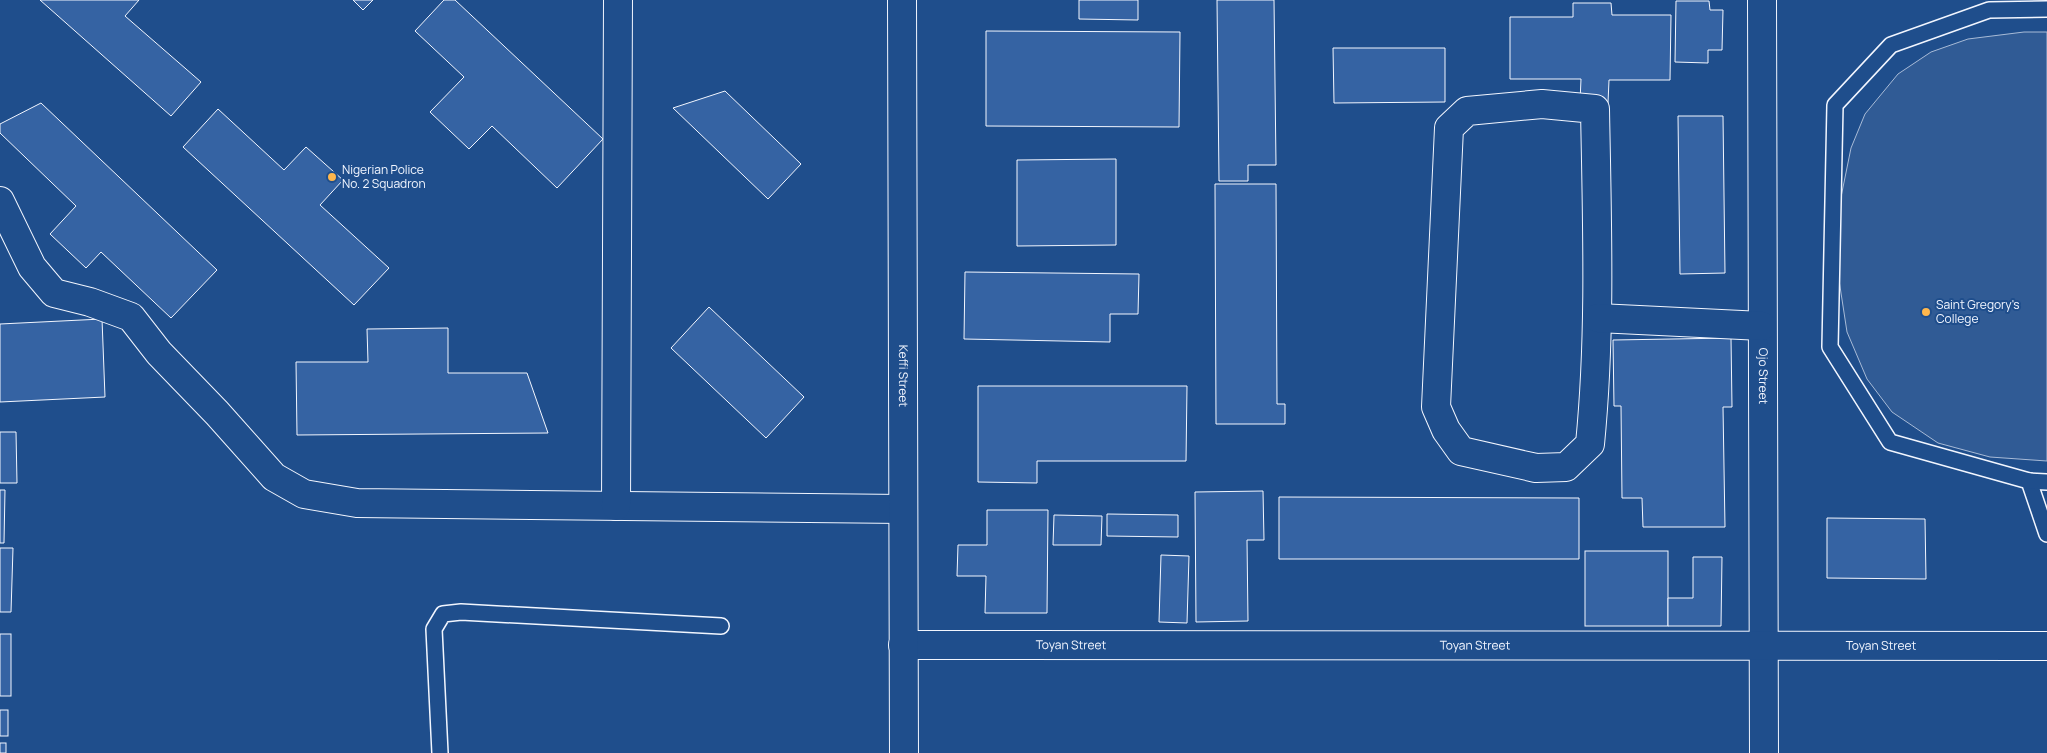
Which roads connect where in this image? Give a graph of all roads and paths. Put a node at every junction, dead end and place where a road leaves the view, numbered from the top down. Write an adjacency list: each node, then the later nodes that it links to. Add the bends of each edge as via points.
1 (618, 0): 10 (street)
2 (902, 0): 11 (street, Keffi Street)
3 (1762, 0): 7 (street, Ojo Street)
4 (2047, 9): 8 (lane, via 1989,10 1891,45 1835,106 1830,347 1890,442)
5 (0, 201): 10 (street, via 32,267 54,293 90,302 131,318 274,478 304,494 357,504)
6 (1598, 318): 6 (street, via 1596,390 1590,444 1566,466 1536,468 1461,451 1446,430 1436,407 1449,128 1467,111 1542,104 1595,109); 7 (street)
7 (1762, 326): 15 (street, Ojo Street)
8 (2028, 480): 9 (lane); 12 (lane)
9 (2047, 482)
10 (616, 506): 11 (street)
11 (903, 509): 14 (street, Keffi Street)
12 (2047, 534)
13 (721, 626): 17 (lane, via 461,612 443,614 434,629)
14 (903, 645): 15 (street, Toyan Street); 18 (street, Keffi Street)
15 (1763, 646): 16 (street, Toyan Street); 19 (street, Ojo Street)
16 (2047, 646)
17 (440, 753)
18 (904, 753)
19 (1764, 753)

